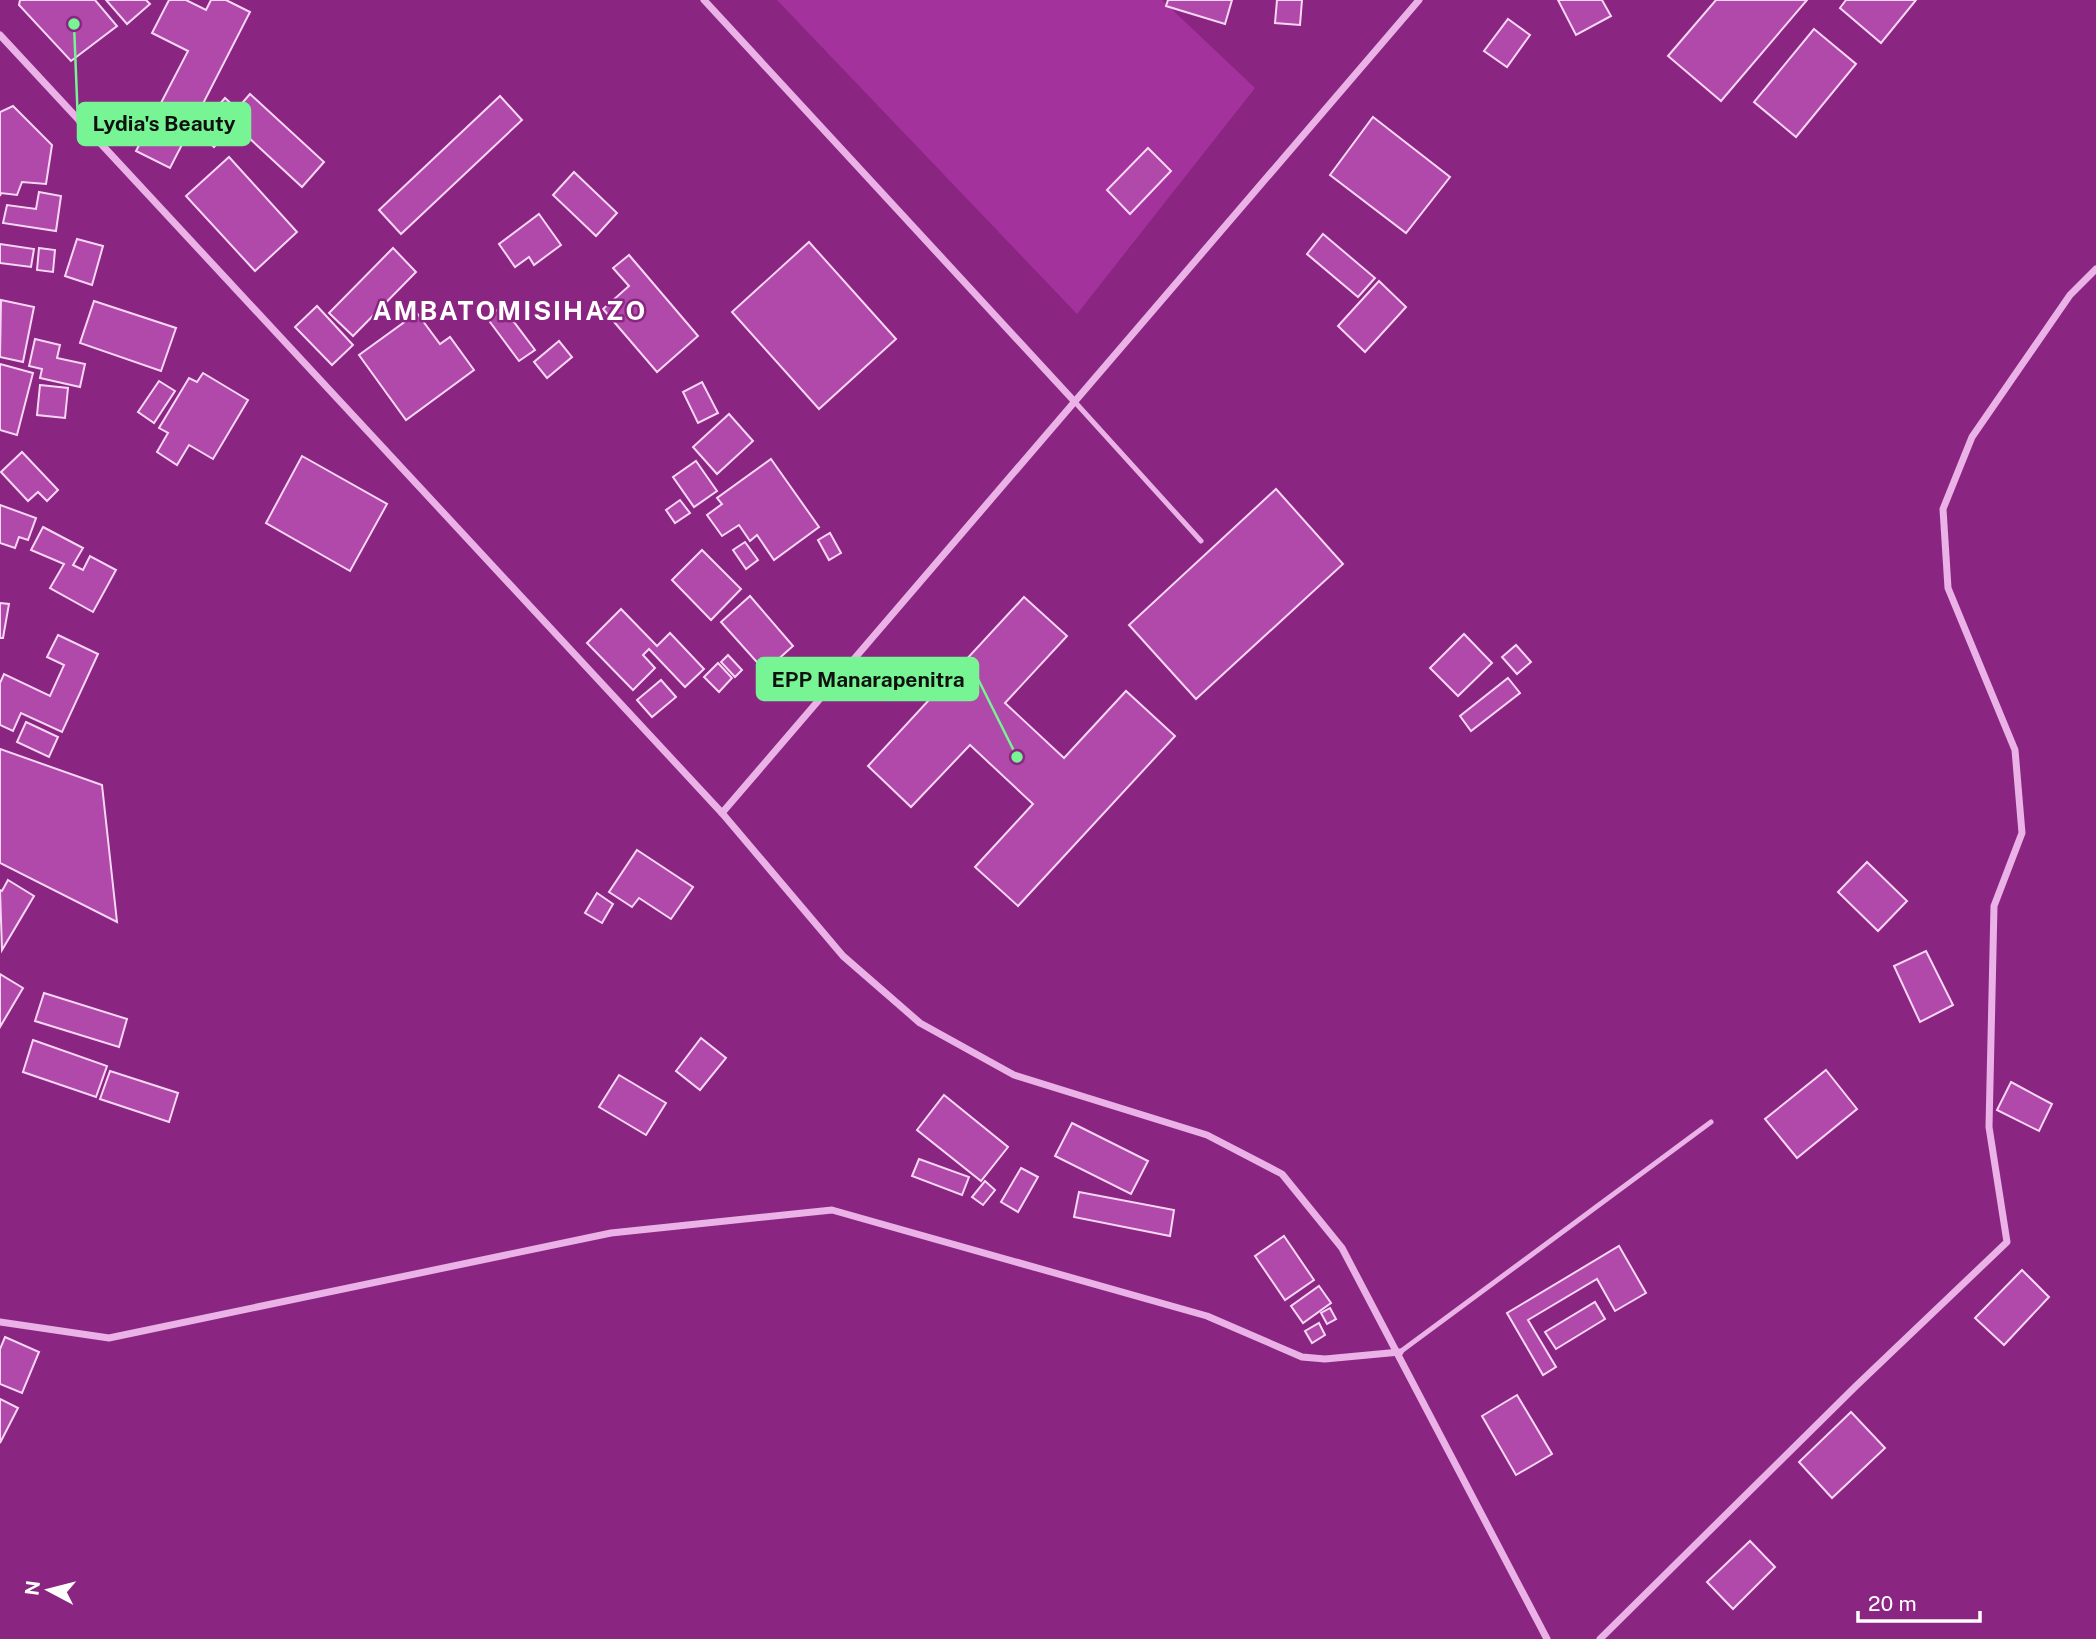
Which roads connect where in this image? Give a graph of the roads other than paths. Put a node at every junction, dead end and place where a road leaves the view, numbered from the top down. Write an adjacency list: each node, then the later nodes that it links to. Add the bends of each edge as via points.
1 (704, 0): 5 (street)
2 (1419, 0): 5 (street)
3 (0, 34): 7 (street)
4 (2096, 270): 12 (street, via 2070,295 1972,437 1943,509 1948,588 2015,750 2022,833 1994,906 1989,1127 2007,1242)
5 (1074, 401): 6 (lane); 7 (street)
6 (1201, 541)
7 (722, 813): 10 (street, via 843,956 920,1023 1014,1075 1207,1135 1282,1174 1342,1248)
8 (1711, 1122): 10 (lane)
9 (0, 1322): 10 (street, via 109,1338 611,1233 832,1210 1207,1316 1302,1357)
10 (1400, 1352): 11 (street)
11 (1547, 1639)
12 (1600, 1639)

